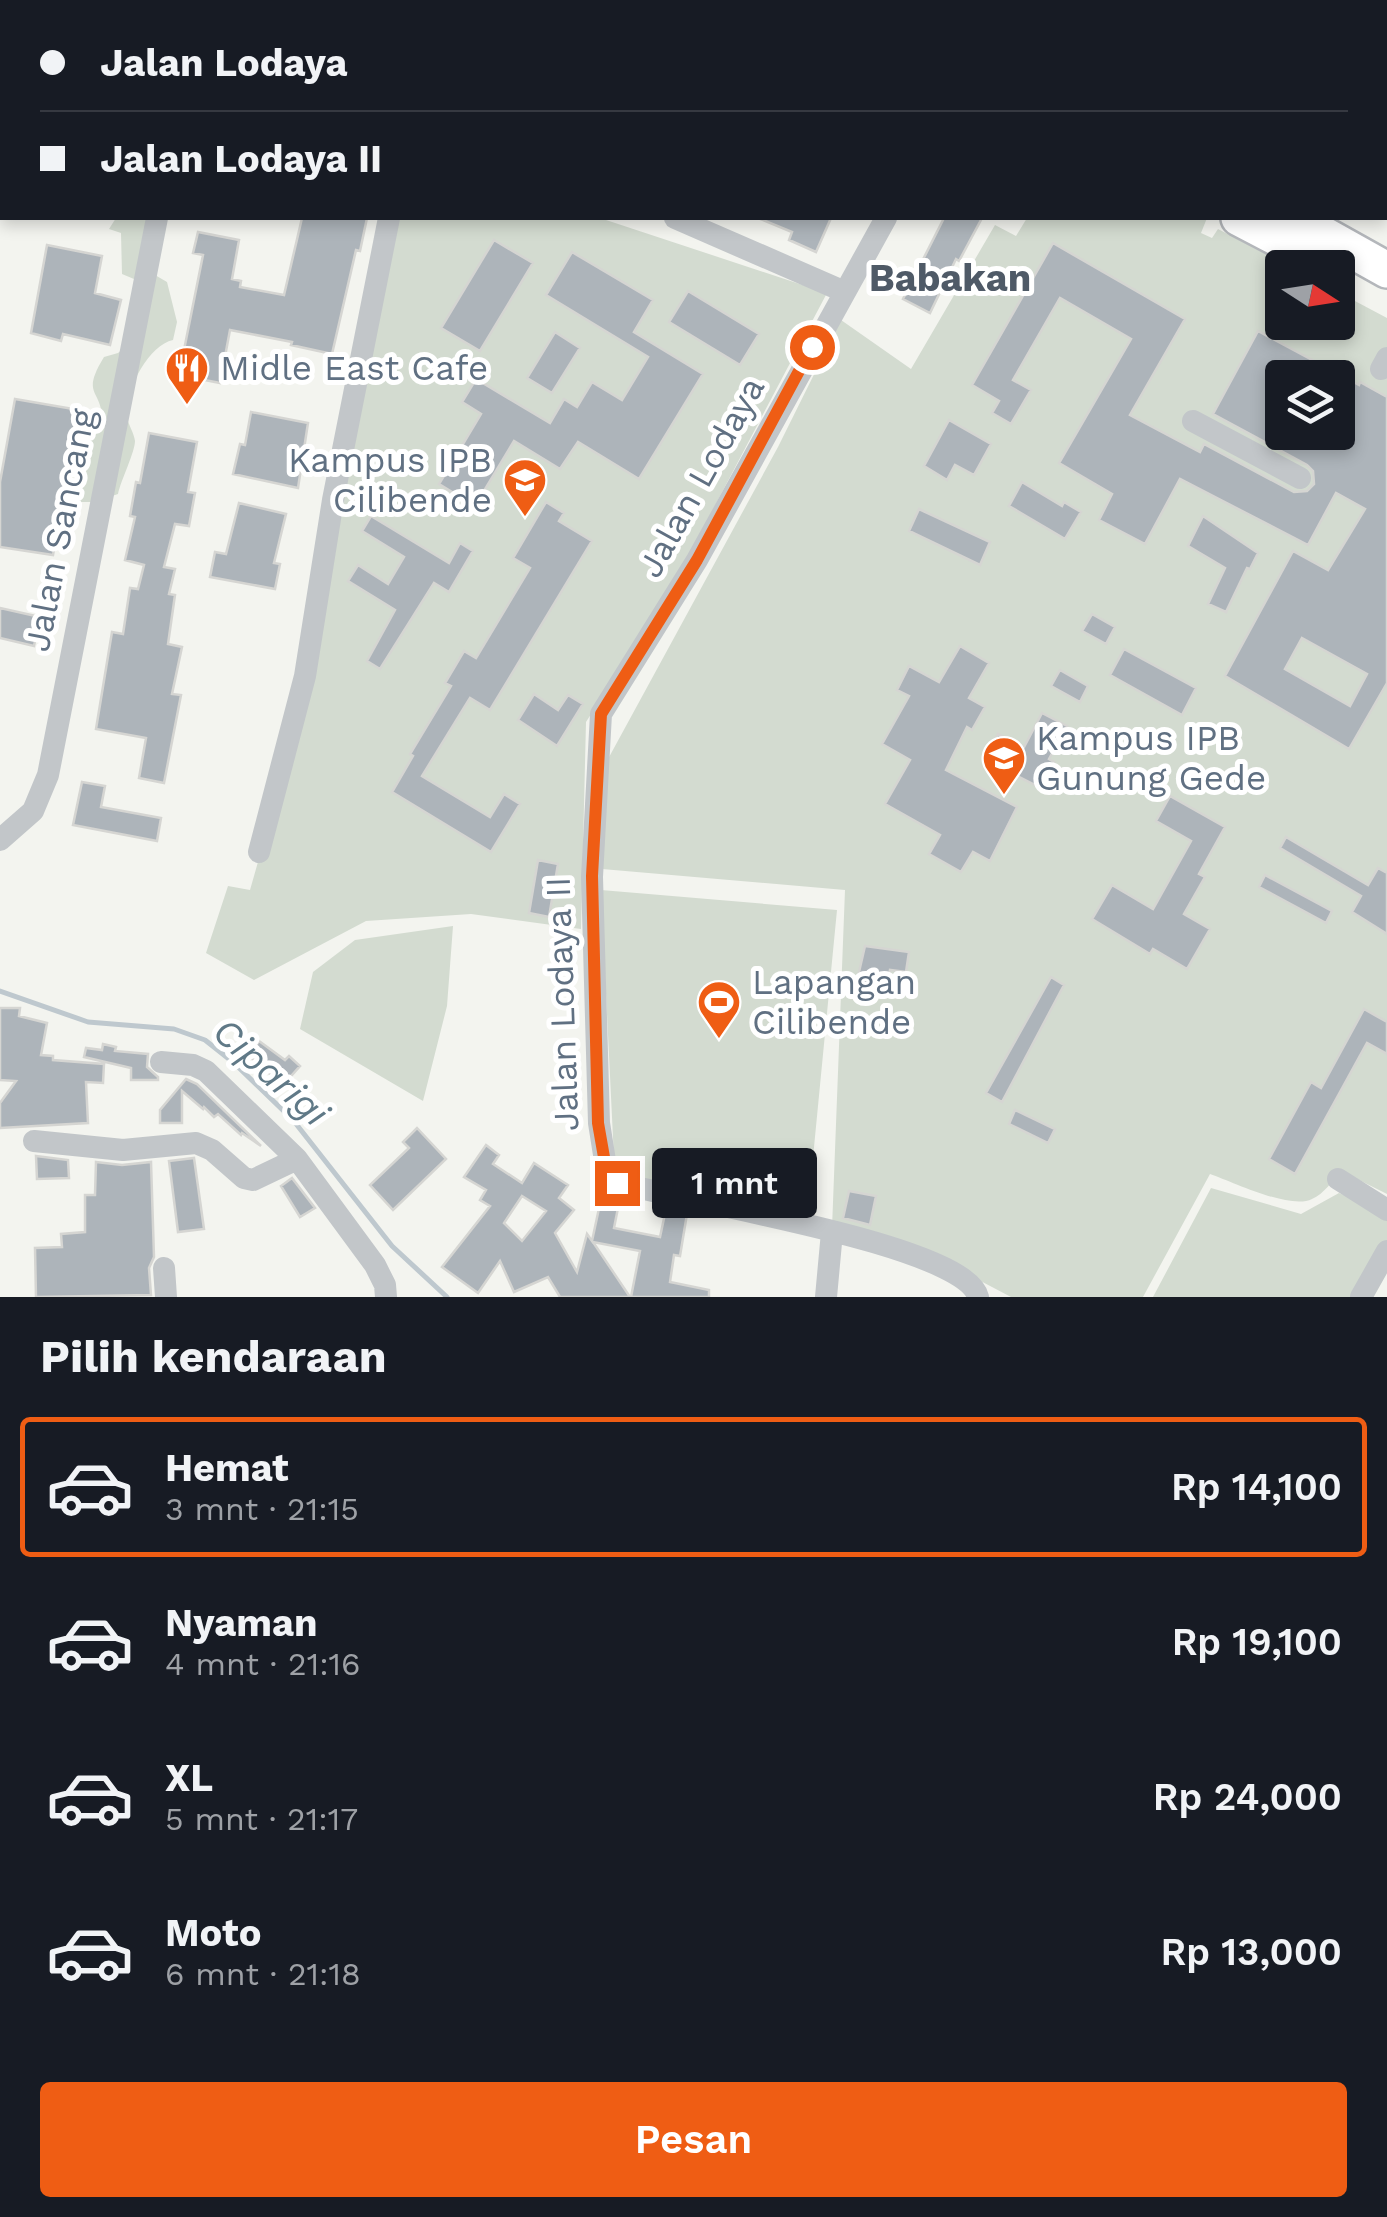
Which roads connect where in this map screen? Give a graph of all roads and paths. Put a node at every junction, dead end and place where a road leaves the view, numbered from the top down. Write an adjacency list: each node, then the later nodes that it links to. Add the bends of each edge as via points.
1 (156, 220): 15 (street, Jalan Sancang, via 48,775 33,812)
2 (389, 220): 16 (street, via 305,676)
3 (680, 220): 10 (street)
4 (885, 220): 10 (street, Jalan Lodaya)
5 (1243, 220): 7 (highway)
6 (1298, 220): 8 (highway)
7 (1301, 250)
8 (1387, 270)
9 (1355, 278): 11 (highway)
10 (844, 292): 14 (street, Jalan Lodaya, via 697,560)
11 (1387, 294)
12 (1193, 421): 13 (street)
13 (1300, 478)
14 (601, 714): 22 (street, Jalan Lodaya II, via 592,876 598,1123 608,1180)
15 (0, 840)
16 (259, 852)
17 (161, 1062): 19 (street, via 206,1071)
18 (34, 1141): 19 (street, via 124,1150 196,1143 252,1180)
19 (296, 1159): 26 (street, via 374,1265)
20 (1338, 1180): 21 (street)
21 (1387, 1210)
22 (832, 1232): 27 (street); 28 (street, Jalan Lodaya II, via 953,1272)
23 (1387, 1251): 29 (street)
24 (164, 1268): 25 (street)
25 (166, 1297)
26 (386, 1297)
27 (826, 1297)
28 (978, 1297)
29 (1360, 1297)

